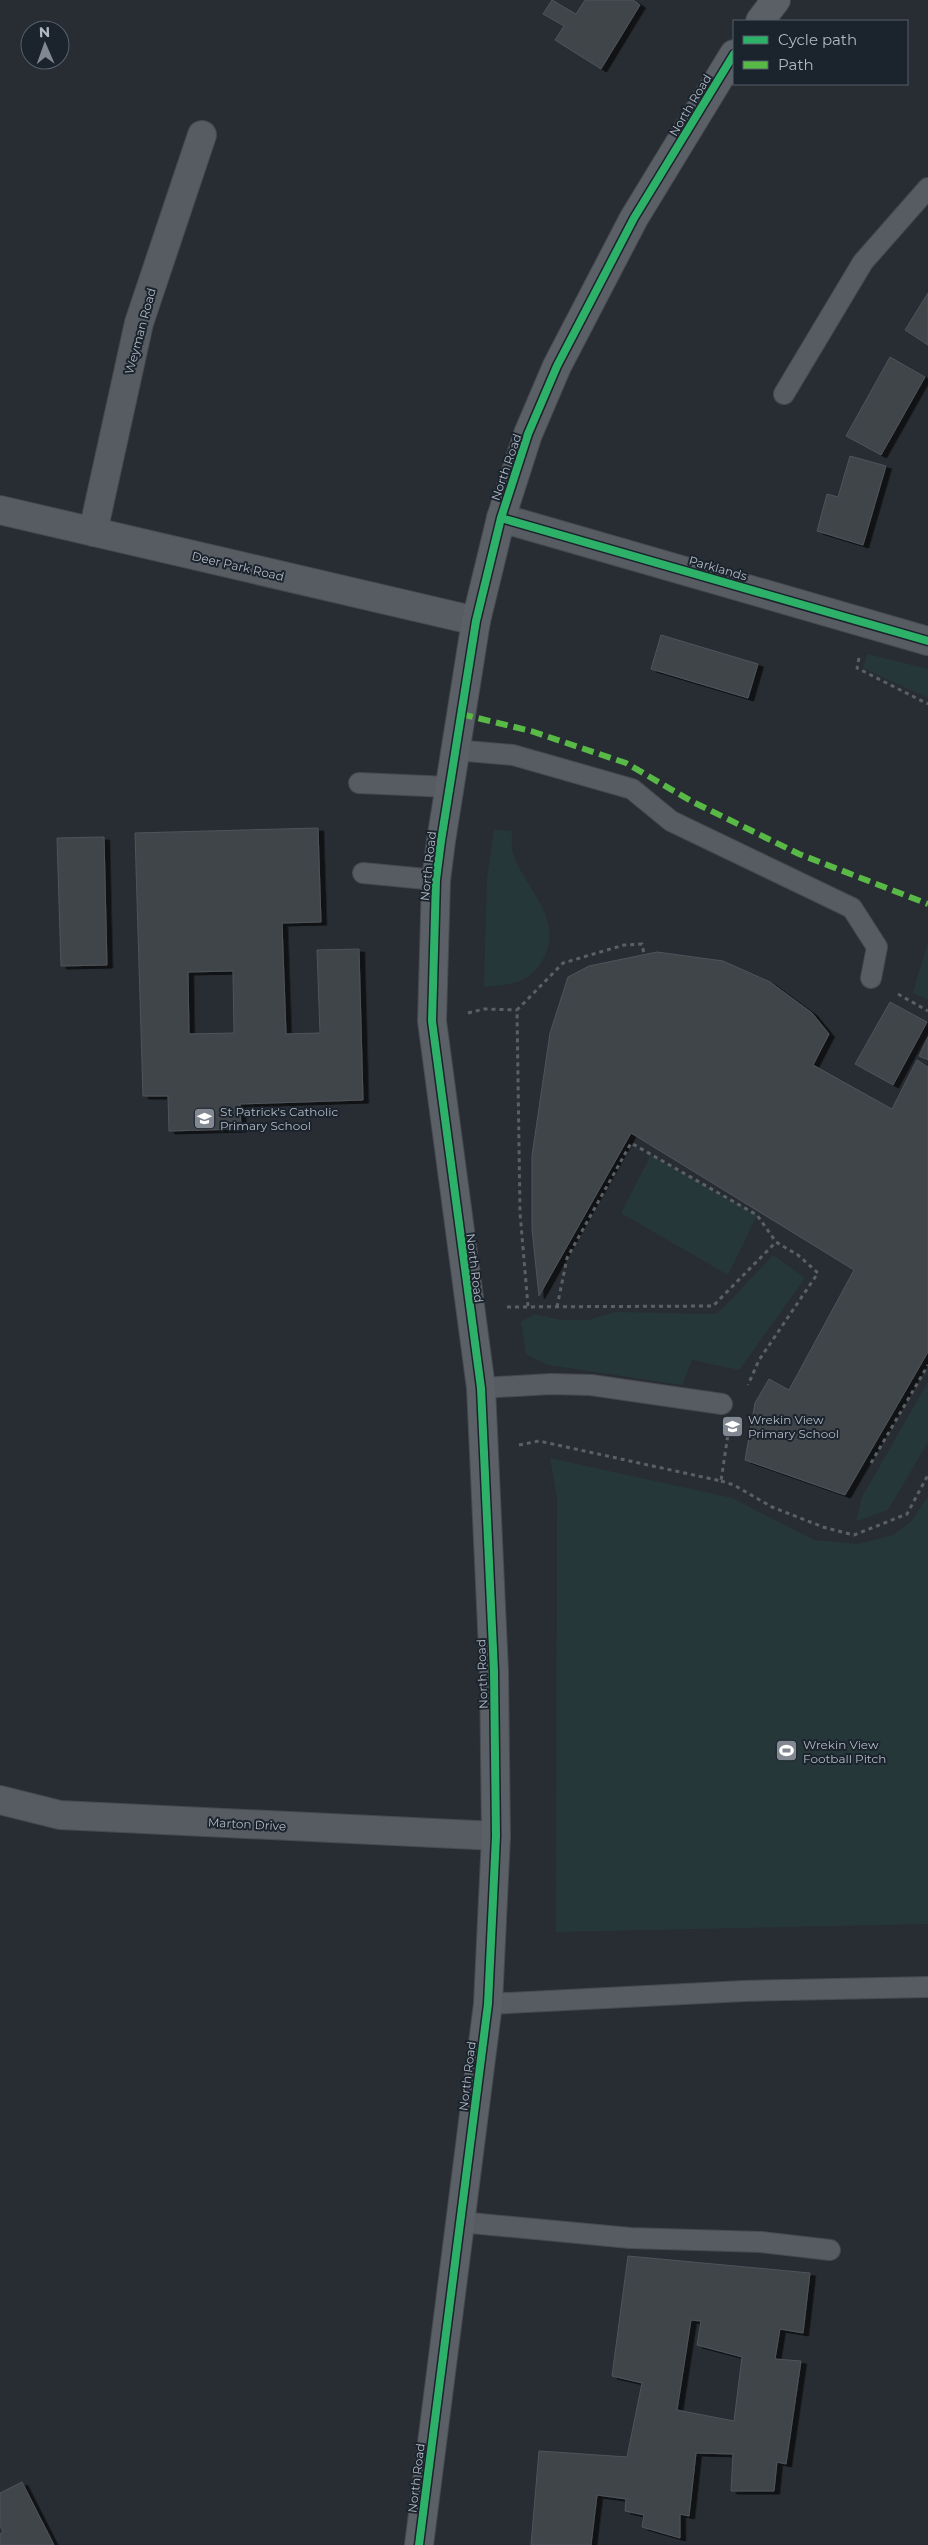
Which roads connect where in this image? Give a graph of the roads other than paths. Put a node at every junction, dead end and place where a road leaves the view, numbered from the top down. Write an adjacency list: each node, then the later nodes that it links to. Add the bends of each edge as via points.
1 (776, 0): 2 (street)
2 (761, 20)
3 (733, 56): 8 (street, North Road, via 634,218 557,366 528,434)
4 (202, 135): 9 (street, Weyman Road, via 139,323)
5 (928, 188): 6 (lane, via 863,262)
6 (784, 394)
7 (0, 510): 9 (street, Deer Park Road)
8 (500, 518): 10 (street, North Road); 11 (street, Parklands, via 867,624)
9 (93, 532): 10 (street, Deer Park Road)
10 (476, 621): 12 (street, North Road)
11 (927, 637)
12 (455, 750): 14 (street, North Road); 17 (lane, via 513,755 632,789 671,821 852,908 877,947)
13 (359, 783): 14 (lane)
14 (449, 788): 16 (street, North Road)
15 (363, 873): 16 (lane)
16 (436, 880): 18 (street, North Road, via 432,1021)
17 (871, 978)
18 (481, 1388): 19 (lane, via 591,1385); 21 (street, North Road, via 494,1671)
19 (722, 1404)
20 (0, 1802): 21 (street, Marton Drive, via 60,1815)
21 (496, 1836): 23 (street, North Road)
22 (928, 1987): 23 (lane, via 744,1991)
23 (488, 2004): 24 (street, North Road)
24 (460, 2222): 25 (lane, via 630,2238 761,2242); 26 (street, North Road)
25 (830, 2250)
26 (419, 2545)

